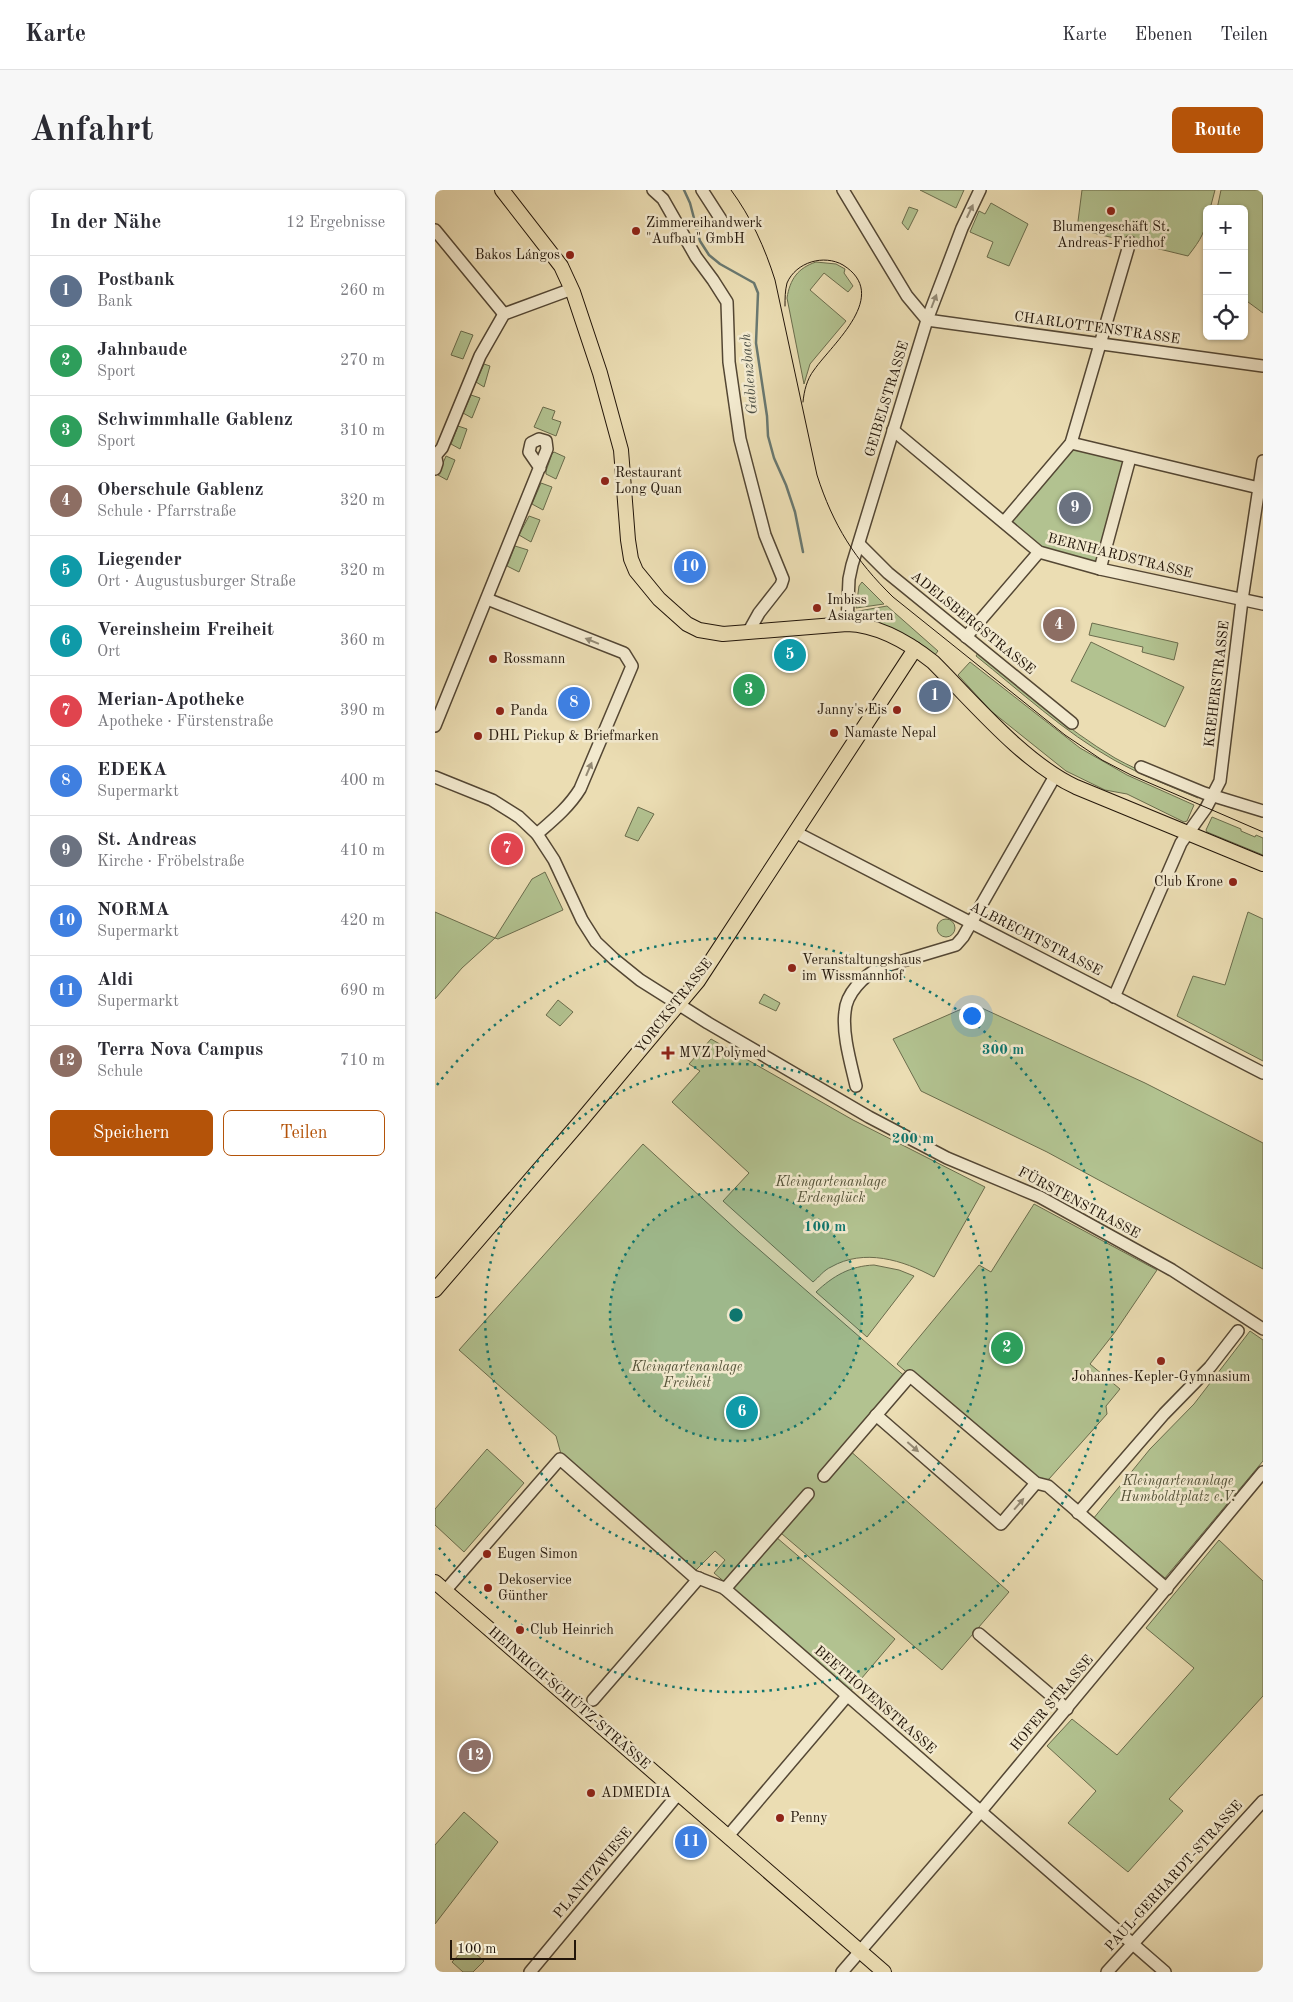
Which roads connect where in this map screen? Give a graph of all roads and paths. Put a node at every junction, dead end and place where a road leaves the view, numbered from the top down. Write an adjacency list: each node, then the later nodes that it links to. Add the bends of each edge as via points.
1 (502, 190): 9 (main road, via 561,266)
2 (653, 190): 31 (street, via 663,199 695,257 727,302 729,362 740,439 765,535 783,579)
3 (702, 190): 6 (street)
4 (843, 190): 11 (street, via 907,296)
5 (981, 190): 11 (street, GEIBELSTRASSE, one-way to 5, via 962,228)
6 (722, 221)
7 (435, 230): 10 (street)
8 (1130, 242): 12 (street)
9 (572, 289): 10 (street); 31 (main road, via 621,450 628,540 637,571 659,599 687,624 711,633)
10 (504, 314): 16 (street, via 480,356 442,448)
11 (927, 320): 12 (street, CHARLOTTENSTRASSE); 14 (street, GEIBELSTRASSE)
12 (1101, 343): 13 (street, CHARLOTTENSTRASSE); 15 (street)
13 (1263, 366)
14 (893, 430): 22 (street, BERNHARDSTRASSE); 24 (street, GEIBELSTRASSE)
15 (1071, 443): 17 (street); 22 (street)
16 (436, 454): 20 (street)
17 (1130, 458): 21 (street); 26 (street)
18 (1263, 461): 21 (street, KREHERSTRASSE)
19 (540, 468): 27 (street)
20 (435, 469)
21 (1259, 488): 23 (street, KREHERSTRASSE)
22 (1004, 522): 25 (street, BERNHARDSTRASSE)
23 (1258, 530): 28 (street, KREHERSTRASSE)
24 (859, 544): 30 (street, GEIBELSTRASSE, via 849,579); 32 (street, ADELSBERGSTRASSE, via 888,573)
25 (1039, 552): 26 (street, BERNHARDSTRASSE); 32 (street)
26 (1100, 569): 28 (street, BERNHARDSTRASSE)
27 (487, 599): 35 (street); 43 (street, one-way to 27, via 564,811 581,789 632,666 624,653)
28 (1242, 600): 29 (street, BERNHARDSTRASSE); 39 (street, KREHERSTRASSE, via 1220,781)
29 (1263, 604)
30 (847, 624): 31 (main road); 33 (main road, via 883,632)
31 (749, 631)
32 (966, 637): 34 (street, ADELSBERGSTRASSE)
33 (915, 649): 37 (main road, via 933,662 1001,731); 41 (main road, YORCKSTRASSE)
34 (1072, 723)
35 (435, 726)
36 (1141, 767): 39 (street)
37 (1055, 776): 42 (main road); 45 (street)
38 (435, 777): 43 (street, FÜRSTENSTRASSE, via 492,800 519,817)
39 (1213, 796): 40 (street); 42 (street, KREHERSTRASSE)
40 (1263, 811)
41 (795, 832): 45 (street, ALBRECHTSTRASSE); 47 (main road, YORCKSTRASSE, via 698,981)
42 (1187, 833): 44 (main road); 46 (street, KREHERSTRASSE)
43 (537, 834): 47 (street, FÜRSTENSTRASSE, via 596,942 640,980)
44 (1263, 864)
45 (971, 923): 46 (street, ALBRECHTSTRASSE); 49 (street, via 956,945 879,968 868,973 855,988 845,1012)
46 (1114, 997): 48 (street, ALBRECHTSTRASSE)
47 (679, 1004): 50 (main road, YORCKSTRASSE); 51 (street, FÜRSTENSTRASSE, via 869,1117 947,1158 1040,1196 1163,1265)
48 (1263, 1073)
49 (856, 1086)
50 (435, 1290)
51 (1263, 1329)
52 (1238, 1331): 58 (street, via 1210,1368 1148,1432)
53 (876, 1415): 55 (street); 56 (street, via 910,1376); 56 (street, one-way to 56, via 1001,1524)
54 (1263, 1472): 62 (street, HOFER STRASSE)
55 (824, 1476)
56 (1036, 1484): 58 (street, via 1048,1486)
57 (808, 1494): 61 (street)
58 (1078, 1513): 62 (street)
59 (699, 1578): 60 (street, BEETHOVENSTRASSE, via 560,1459); 61 (street, BEETHOVENSTRASSE); 65 (street)
60 (440, 1587): 67 (main road, HEINRICH-SCHÜTZ-STRASSE)
61 (725, 1589): 64 (street, BEETHOVENSTRASSE)
62 (1167, 1589): 66 (street, HOFER STRASSE)
63 (979, 1634): 66 (street)
64 (847, 1696): 69 (street, BEETHOVENSTRASSE); 70 (street)
65 (593, 1700)
66 (1067, 1709): 69 (street, HOFER STRASSE)
67 (679, 1793): 70 (main road, HEINRICH-SCHÜTZ-STRASSE); 73 (street, PLANITZWIESE)
68 (1263, 1801): 71 (street, PAUL-GERHARDT-STRASSE)
69 (980, 1812): 71 (street, BEETHOVENSTRASSE); 72 (street, HOFER STRASSE)
70 (728, 1836): 72 (main road, HEINRICH-SCHÜTZ-STRASSE)
71 (1133, 1944): 76 (street, PAUL-GERHARDT-STRASSE); 77 (street, BEETHOVENSTRASSE)
72 (860, 1952): 74 (street); 75 (main road, HEINRICH-SCHÜTZ-STRASSE)
73 (530, 1972)
74 (842, 1972)
75 (884, 1972)
76 (1107, 1972)
77 (1165, 1972)

